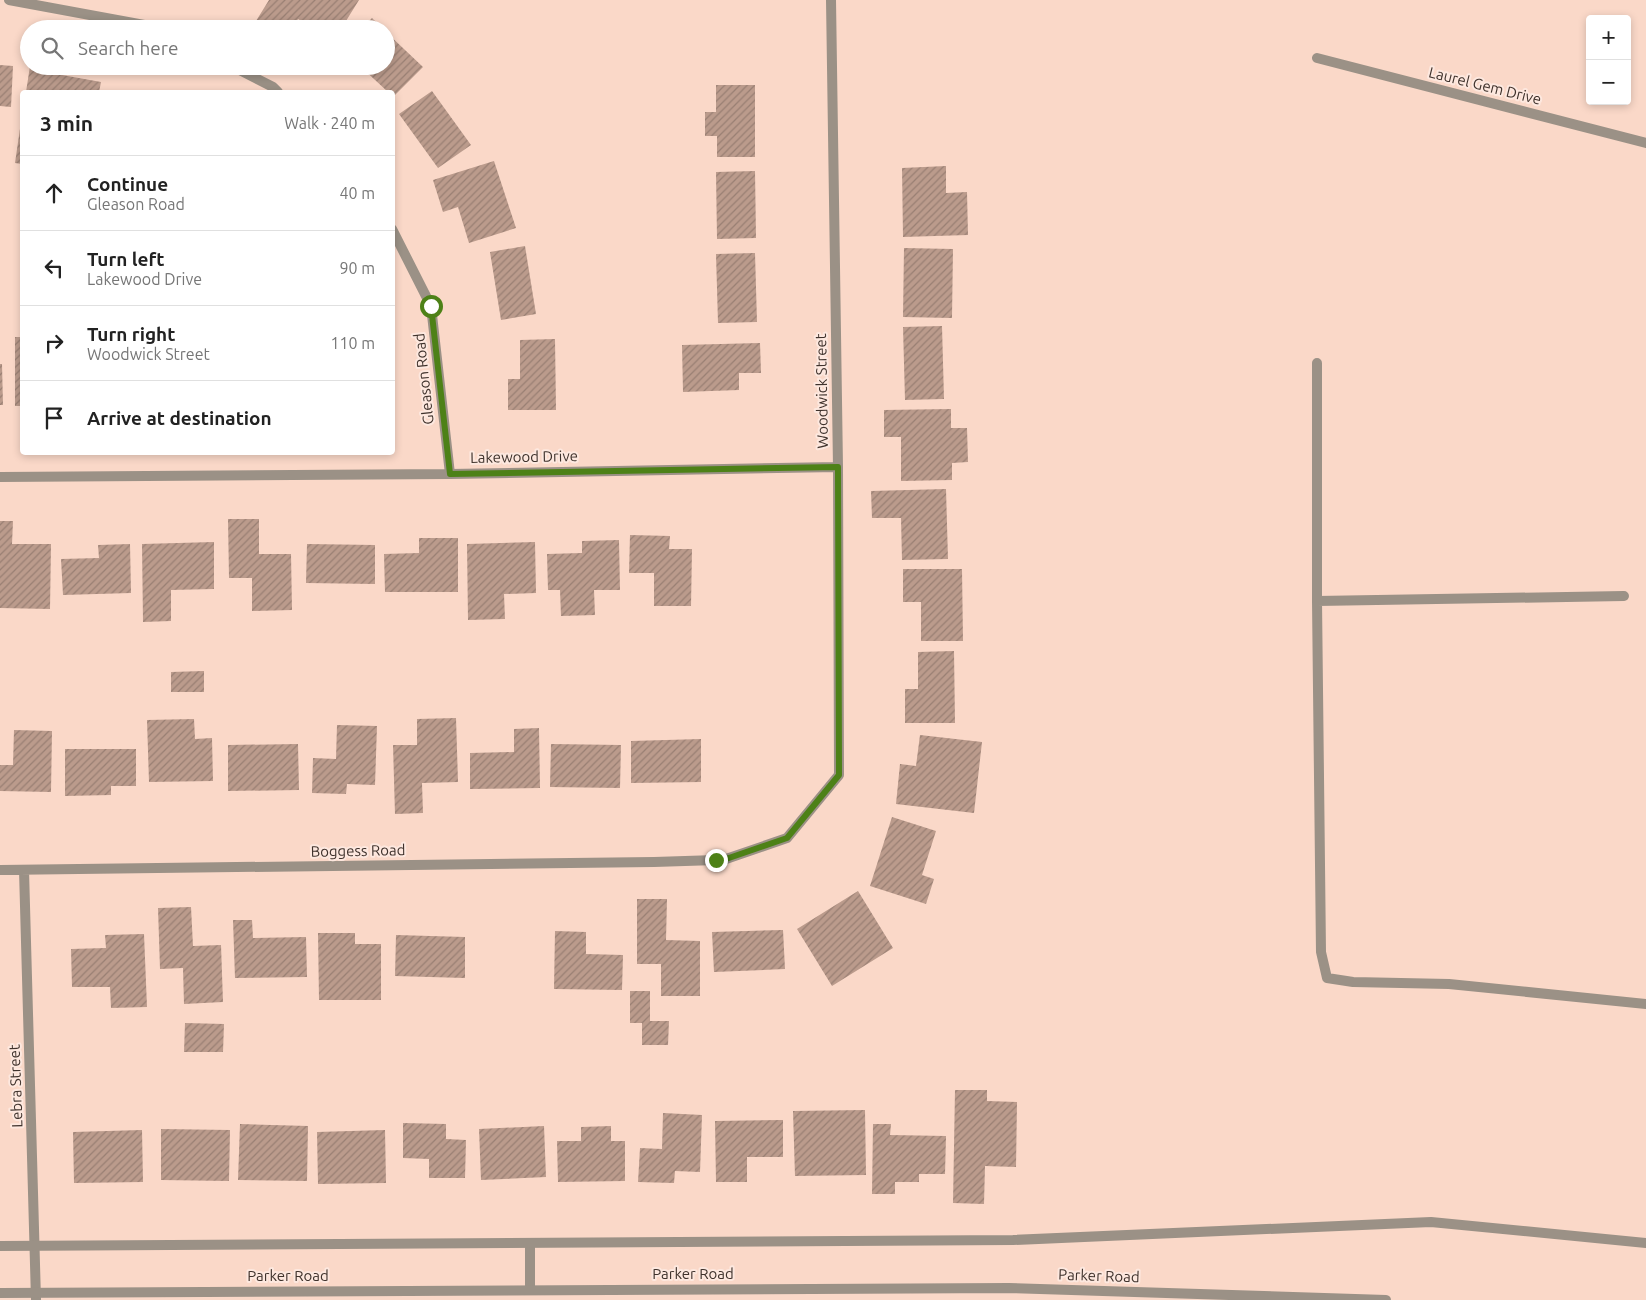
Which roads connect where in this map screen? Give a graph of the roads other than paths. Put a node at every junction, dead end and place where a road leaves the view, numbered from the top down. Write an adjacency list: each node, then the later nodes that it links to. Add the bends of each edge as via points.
1 (10, 0): 3 (street)
2 (832, 0): 10 (street, Woodwick Street)
3 (117, 20)
4 (1317, 58): 7 (street, Laurel Gem Drive)
5 (250, 75): 6 (street)
6 (276, 90)
7 (1646, 143)
8 (395, 235): 11 (street, Gleason Road, via 431,306)
9 (1317, 363): 14 (street)
10 (838, 467): 11 (street, Lakewood Drive); 15 (street, Woodwick Street, via 839,775 787,838)
11 (450, 474): 12 (street, Lakewood Drive)
12 (0, 477)
13 (1624, 596): 14 (street)
14 (1317, 601): 18 (street, via 1321,952 1326,978 1353,982 1449,984)
15 (716, 860): 17 (street, Boggess Road)
16 (0, 870): 17 (street, Boggess Road)
17 (24, 870): 22 (street, Lebra Street)
18 (1646, 1004)
19 (530, 1243): 20 (street, via 1013,1240 1431,1222); 22 (street); 23 (street)
20 (1646, 1243)
21 (0, 1246): 22 (street)
22 (35, 1246): 25 (street, Lebra Street)
23 (530, 1290): 25 (street, Parker Road); 26 (street, Parker Road, via 1009,1288)
24 (0, 1293): 25 (street, Parker Road)
25 (36, 1296)
26 (1386, 1300)

